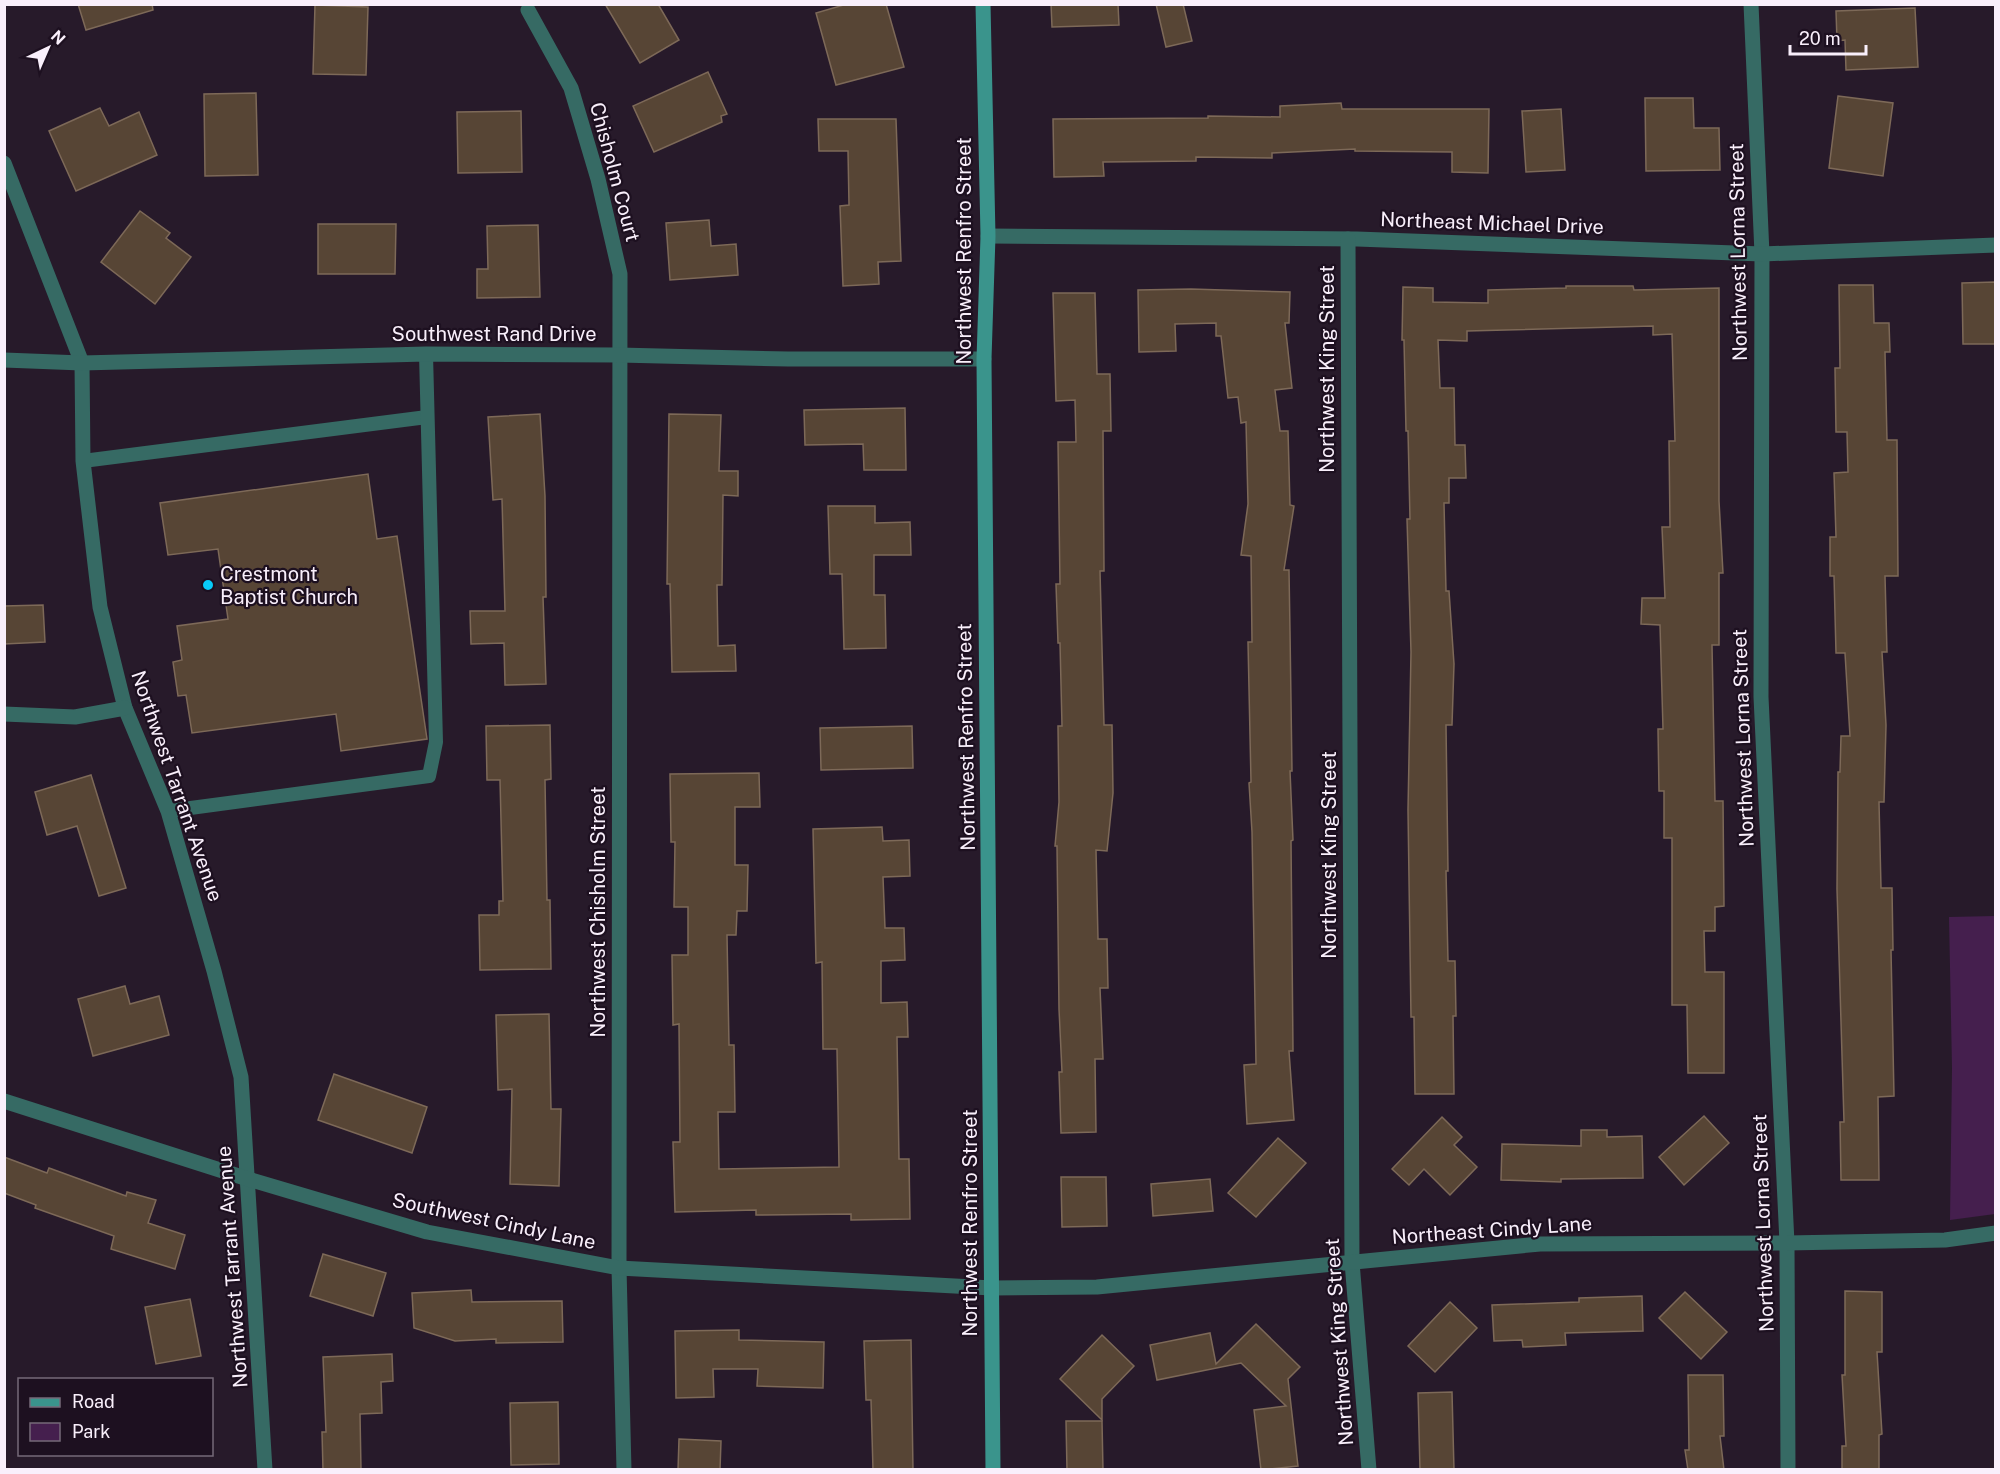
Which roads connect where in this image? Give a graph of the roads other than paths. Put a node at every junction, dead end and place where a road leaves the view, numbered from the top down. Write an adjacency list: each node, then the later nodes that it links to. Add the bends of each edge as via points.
1 (982, 4): 5 (main road, Northwest Renfro Street)
2 (1751, 4): 8 (street, Northwest Lorna Street)
3 (528, 10): 10 (street, Chisholm Court, via 571,88 598,179 620,273)
4 (4, 163): 13 (street, Northwest Tarrant Avenue)
5 (988, 236): 6 (street, Northeast Michael Drive); 11 (main road, Northwest Renfro Street)
6 (1348, 239): 8 (street, Northeast Michael Drive); 23 (street, Northwest King Street)
7 (1995, 245): 8 (street, Northeast Michael Drive)
8 (1762, 254): 22 (street, Northwest Lorna Street, via 1761,697)
9 (426, 354): 10 (street, Southwest Rand Drive); 13 (street, Southwest Rand Drive); 14 (lane)
10 (619, 355): 11 (street, Southwest Rand Drive); 24 (street, Northwest Chisholm Street)
11 (984, 358): 25 (main road, Northwest Renfro Street)
12 (4, 360): 13 (street, Southwest Rand Drive)
13 (82, 363): 15 (street, Northwest Tarrant Avenue)
14 (427, 417): 15 (lane); 18 (lane, via 436,742 429,776)
15 (83, 461): 16 (street, Northwest Tarrant Avenue, via 100,608)
16 (125, 708): 17 (street, via 75,717); 18 (street, Northwest Tarrant Avenue)
17 (4, 714)
18 (168, 811): 20 (street, Northwest Tarrant Avenue, via 241,1077)
19 (4, 1101): 20 (street, Southwest Cindy Lane)
20 (248, 1179): 24 (street, Southwest Cindy Lane, via 427,1232); 26 (street, Northwest Tarrant Avenue)
21 (1995, 1233): 22 (street, Northeast Cindy Lane, via 1945,1239)
22 (1787, 1243): 23 (street, Northeast Cindy Lane, via 1540,1244); 30 (street, Northwest Lorna Street)
23 (1352, 1262): 25 (street, Northeast Cindy Lane, via 1097,1287); 29 (street, Northwest King Street)
24 (619, 1268): 25 (street, Southwest Cindy Lane); 27 (street, Northwest Chisholm Street)
25 (992, 1288): 28 (main road, Northwest Renfro Street)
26 (265, 1470)
27 (624, 1470)
28 (993, 1470)
29 (1369, 1470)
30 (1788, 1470)

